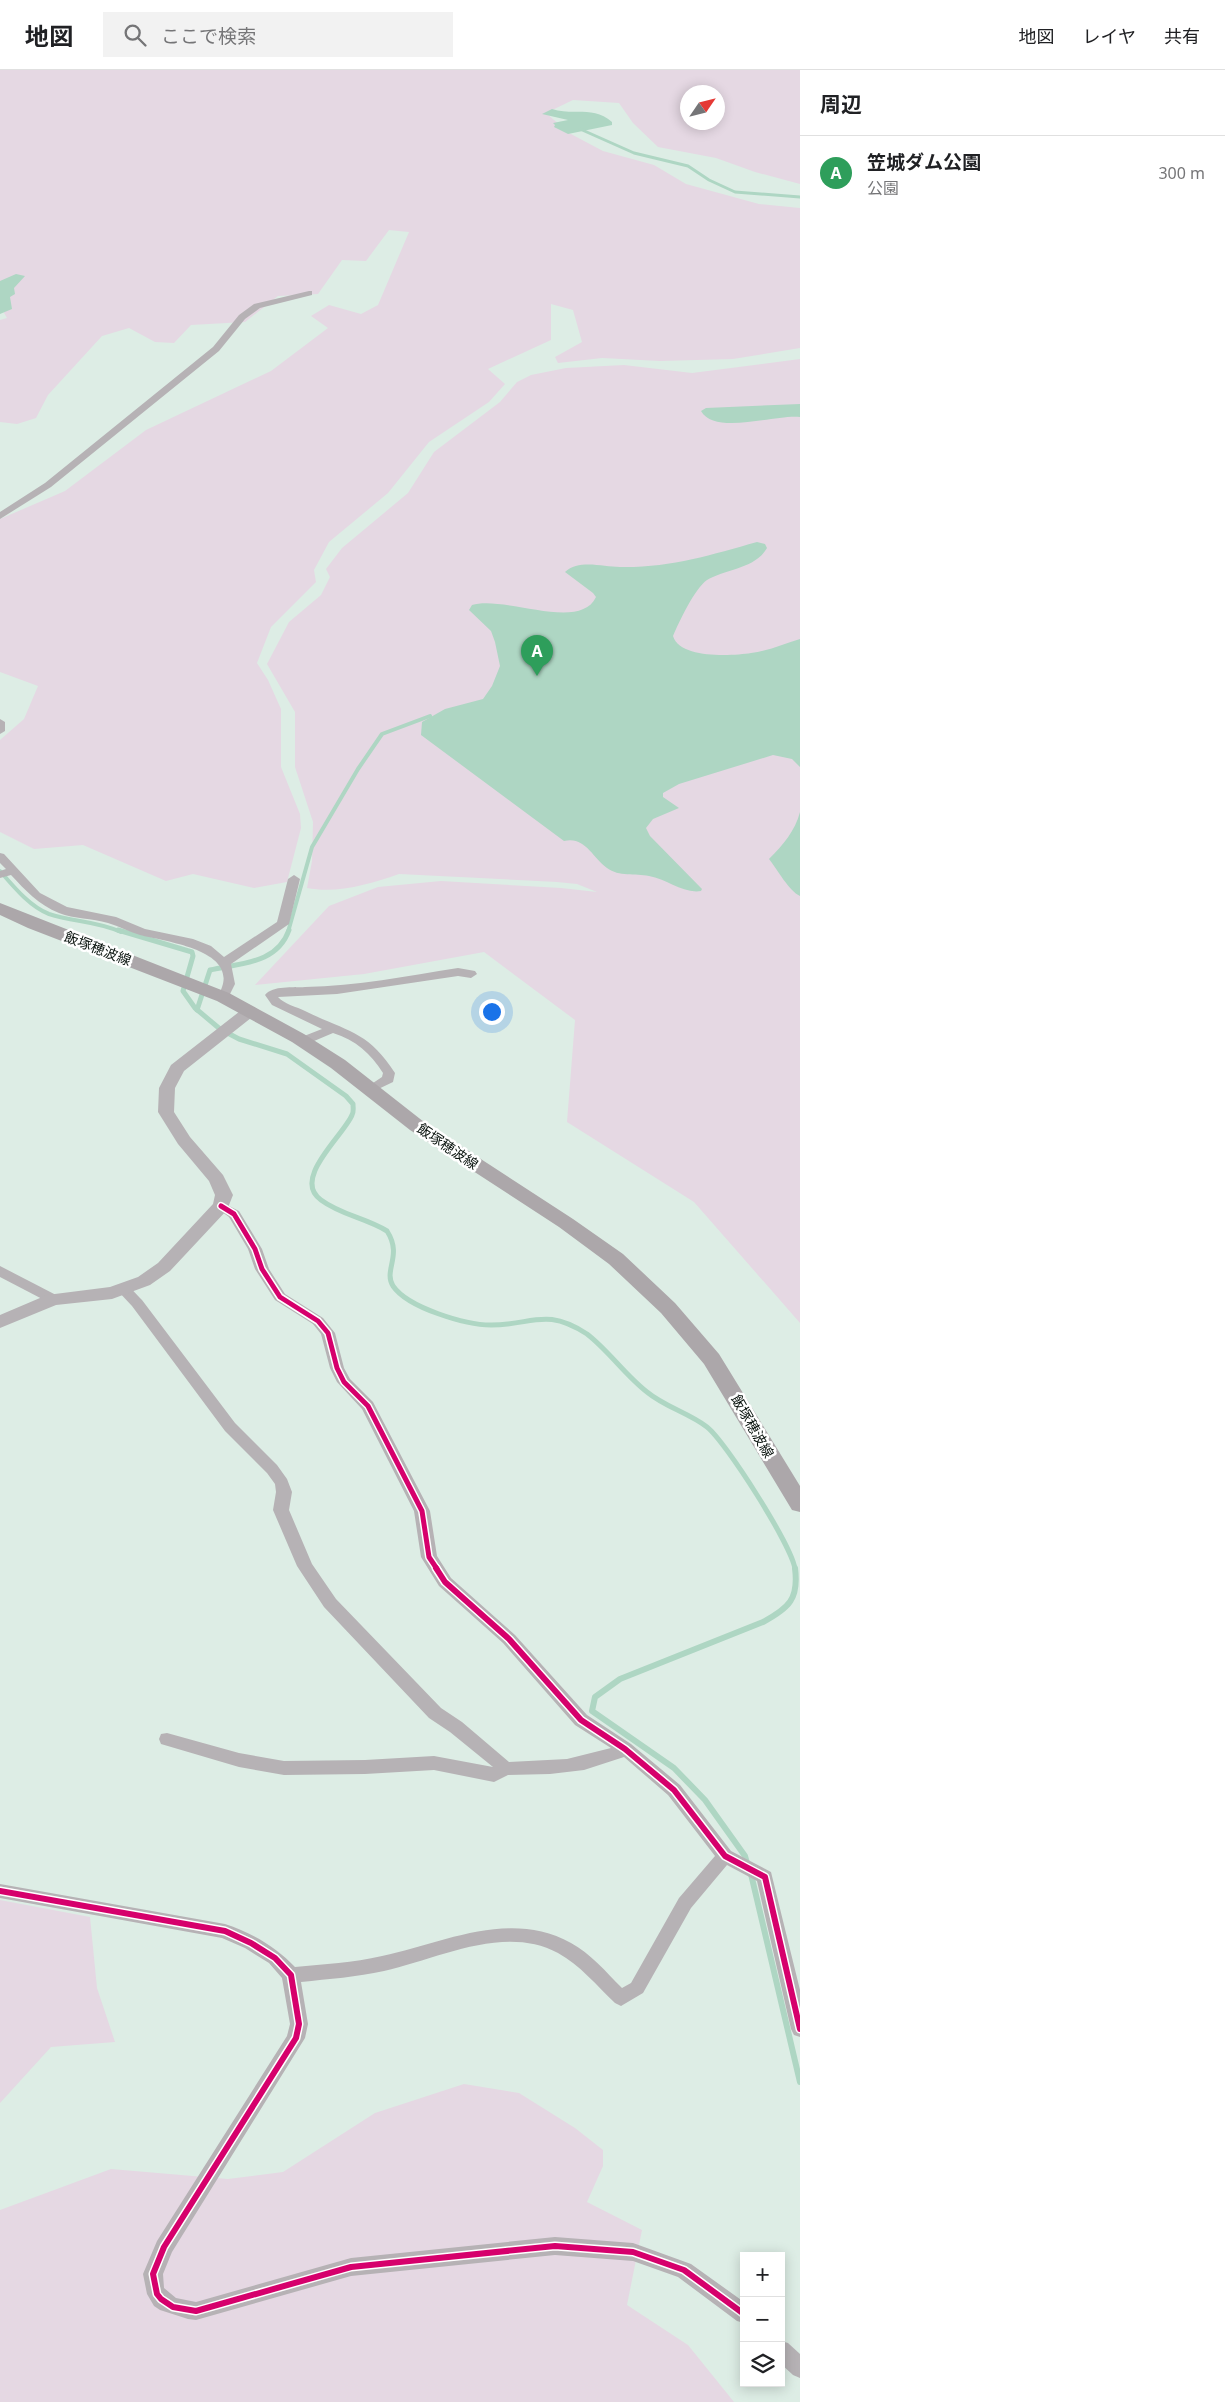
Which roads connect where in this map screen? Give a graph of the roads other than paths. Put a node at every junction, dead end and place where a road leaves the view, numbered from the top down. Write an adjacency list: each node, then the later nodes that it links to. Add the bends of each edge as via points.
1 (309, 293): 2 (street, via 257,306 242,317 216,348 48,485)
2 (0, 516)
3 (0, 722): 4 (street)
4 (0, 731)
5 (0, 856): 6 (street)
6 (13, 870): 7 (street); 10 (street, via 36,895 63,910 189,942 207,949)
7 (0, 875)
8 (294, 878): 10 (street, via 283,924)
9 (0, 908): 12 (main road, 飯塚穂波線)
10 (224, 963): 12 (street, via 230,979 229,990)
11 (472, 974): 14 (street, via 458,972 361,987 271,995 276,1002)
12 (223, 997): 13 (main road, 飯塚穂波線)
13 (250, 1011): 15 (main road, 飯塚穂波線); 17 (street, via 178,1068 168,1088 166,1112 184,1140 217,1179 224,1195)
14 (332, 1029): 15 (street); 16 (street, via 363,1040 376,1052 389,1073 388,1079)
15 (303, 1041): 16 (main road, 飯塚穂波線)
16 (370, 1089): 22 (main road, 飯塚穂波線, via 417,1126 566,1222 643,1283 712,1359)
17 (221, 1206): 19 (street, via 164,1267); 24 (street, via 234,1214 280,1296 318,1321 328,1333 340,1375 368,1406 422,1511 429,1557 445,1582 509,1639 581,1720)
18 (0, 1271): 20 (street)
19 (124, 1290): 20 (street); 25 (street, via 230,1427 282,1483 281,1510 305,1566 330,1603 435,1713)
20 (53, 1299): 21 (street)
21 (0, 1322)
22 (800, 1504)
23 (167, 1739): 25 (street, via 239,1760 284,1768 434,1762 494,1775)
24 (626, 1749): 25 (street, via 617,1755 559,1767); 26 (street, via 674,1790)
25 (505, 1768)
26 (729, 1858): 28 (street, via 685,1903 637,1988 620,1998 564,1948 536,1937 502,1934 447,1945 382,1964); 29 (street, via 765,1877)
27 (0, 1891): 28 (street, via 225,1931 275,1958)
28 (291, 1975): 30 (street, via 300,2024 296,2038 164,2247 153,2277 158,2295 173,2308 196,2311 351,2267 555,2246 634,2252 684,2270)
29 (800, 2029)
30 (740, 2311)
31 (785, 2354): 32 (street)
32 (800, 2368)

